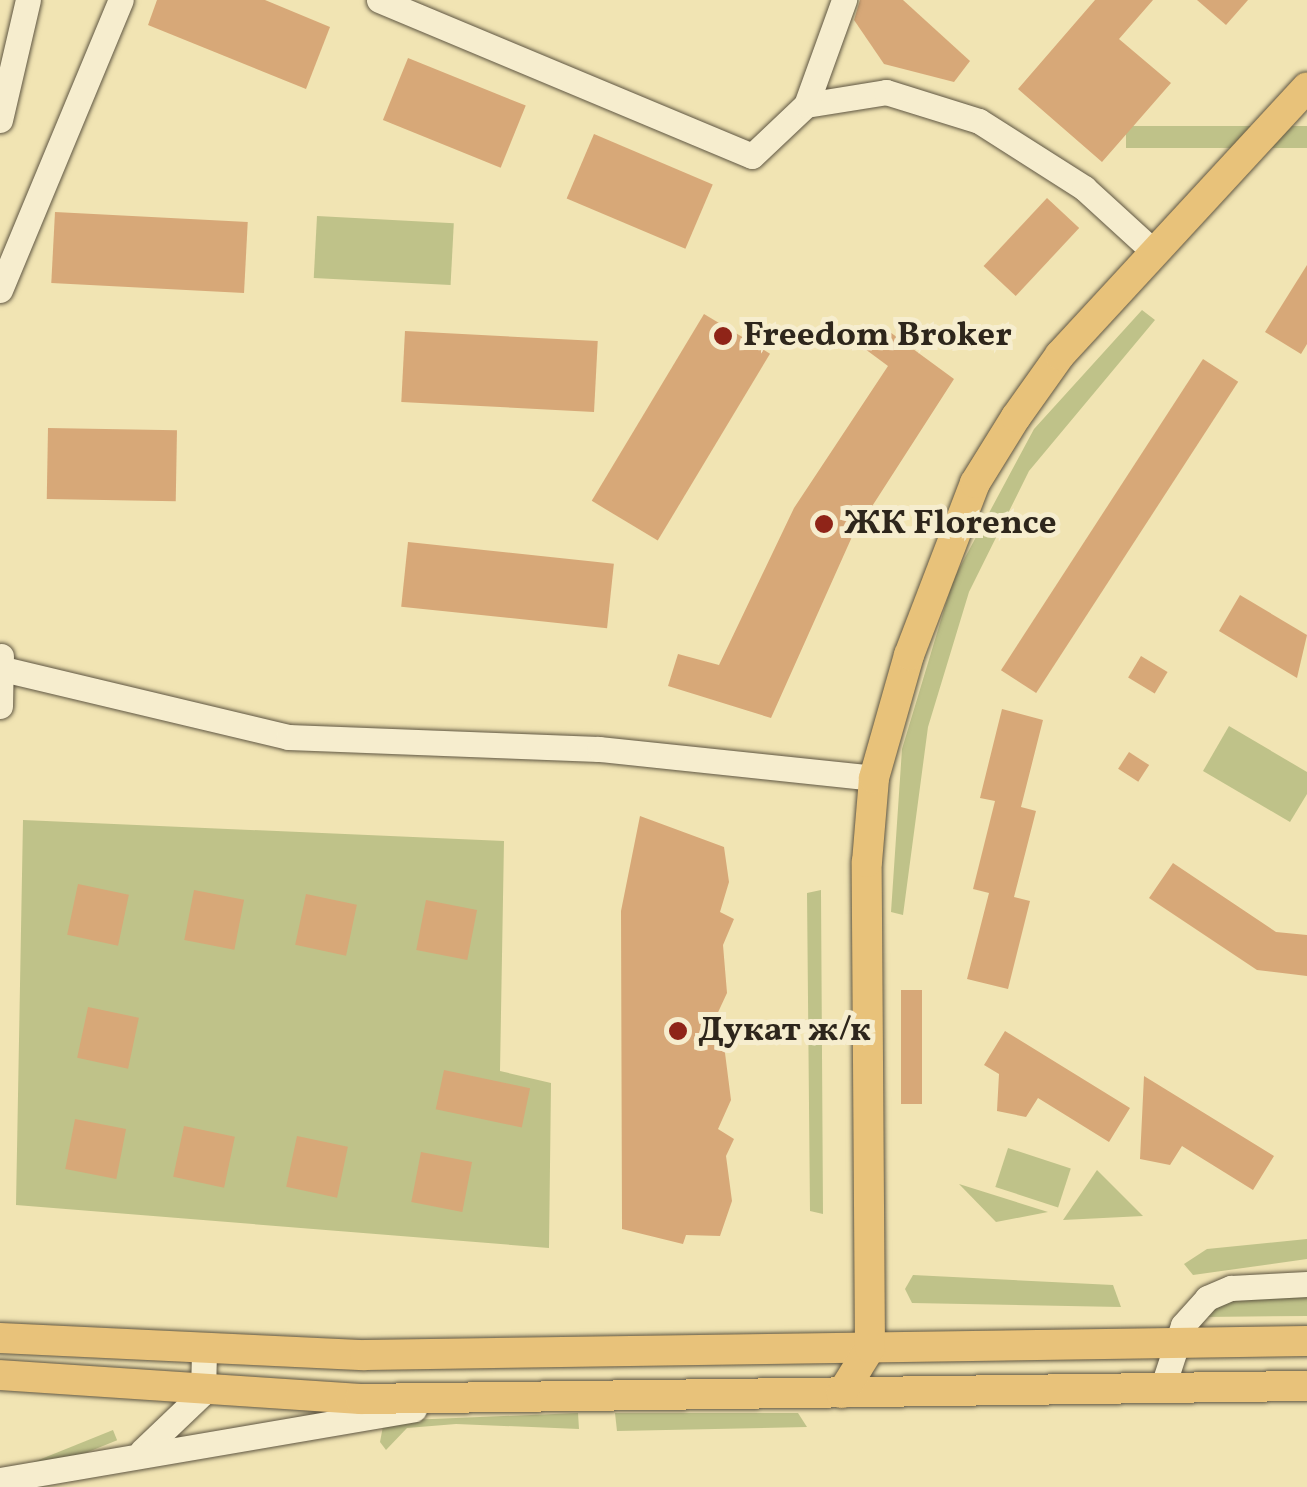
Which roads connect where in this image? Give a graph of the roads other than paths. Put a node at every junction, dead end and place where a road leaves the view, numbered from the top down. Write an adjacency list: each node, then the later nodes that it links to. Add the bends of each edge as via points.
1 (28, 0): 7 (street)
2 (121, 0): 9 (street)
3 (379, 0): 6 (street, via 752,156)
4 (844, 0): 6 (street)
5 (1307, 87): 8 (main road)
6 (806, 106): 8 (street, via 886,92 979,121 1084,188)
7 (0, 120)
8 (1153, 251): 12 (main road, via 1060,355 975,483 909,655)
9 (0, 290)
10 (2, 661): 11 (street); 12 (street, via 288,737 600,748)
11 (0, 706)
12 (874, 778): 17 (main road, via 863,1080)
13 (1307, 1284): 16 (street, via 1231,1288 1206,1298)
14 (0, 1338): 18 (main road)
15 (1307, 1341): 16 (main road)
16 (1173, 1346): 17 (main road); 21 (street)
17 (870, 1348): 18 (main road); 23 (main road)
18 (204, 1350): 22 (street)
19 (0, 1375): 22 (main road)
20 (1307, 1386): 21 (main road)
21 (1162, 1389): 23 (main road)
22 (202, 1392): 24 (main road); 25 (street)
23 (842, 1393): 24 (main road)
24 (498, 1397): 25 (street)
25 (142, 1451): 26 (street)
26 (0, 1480)

